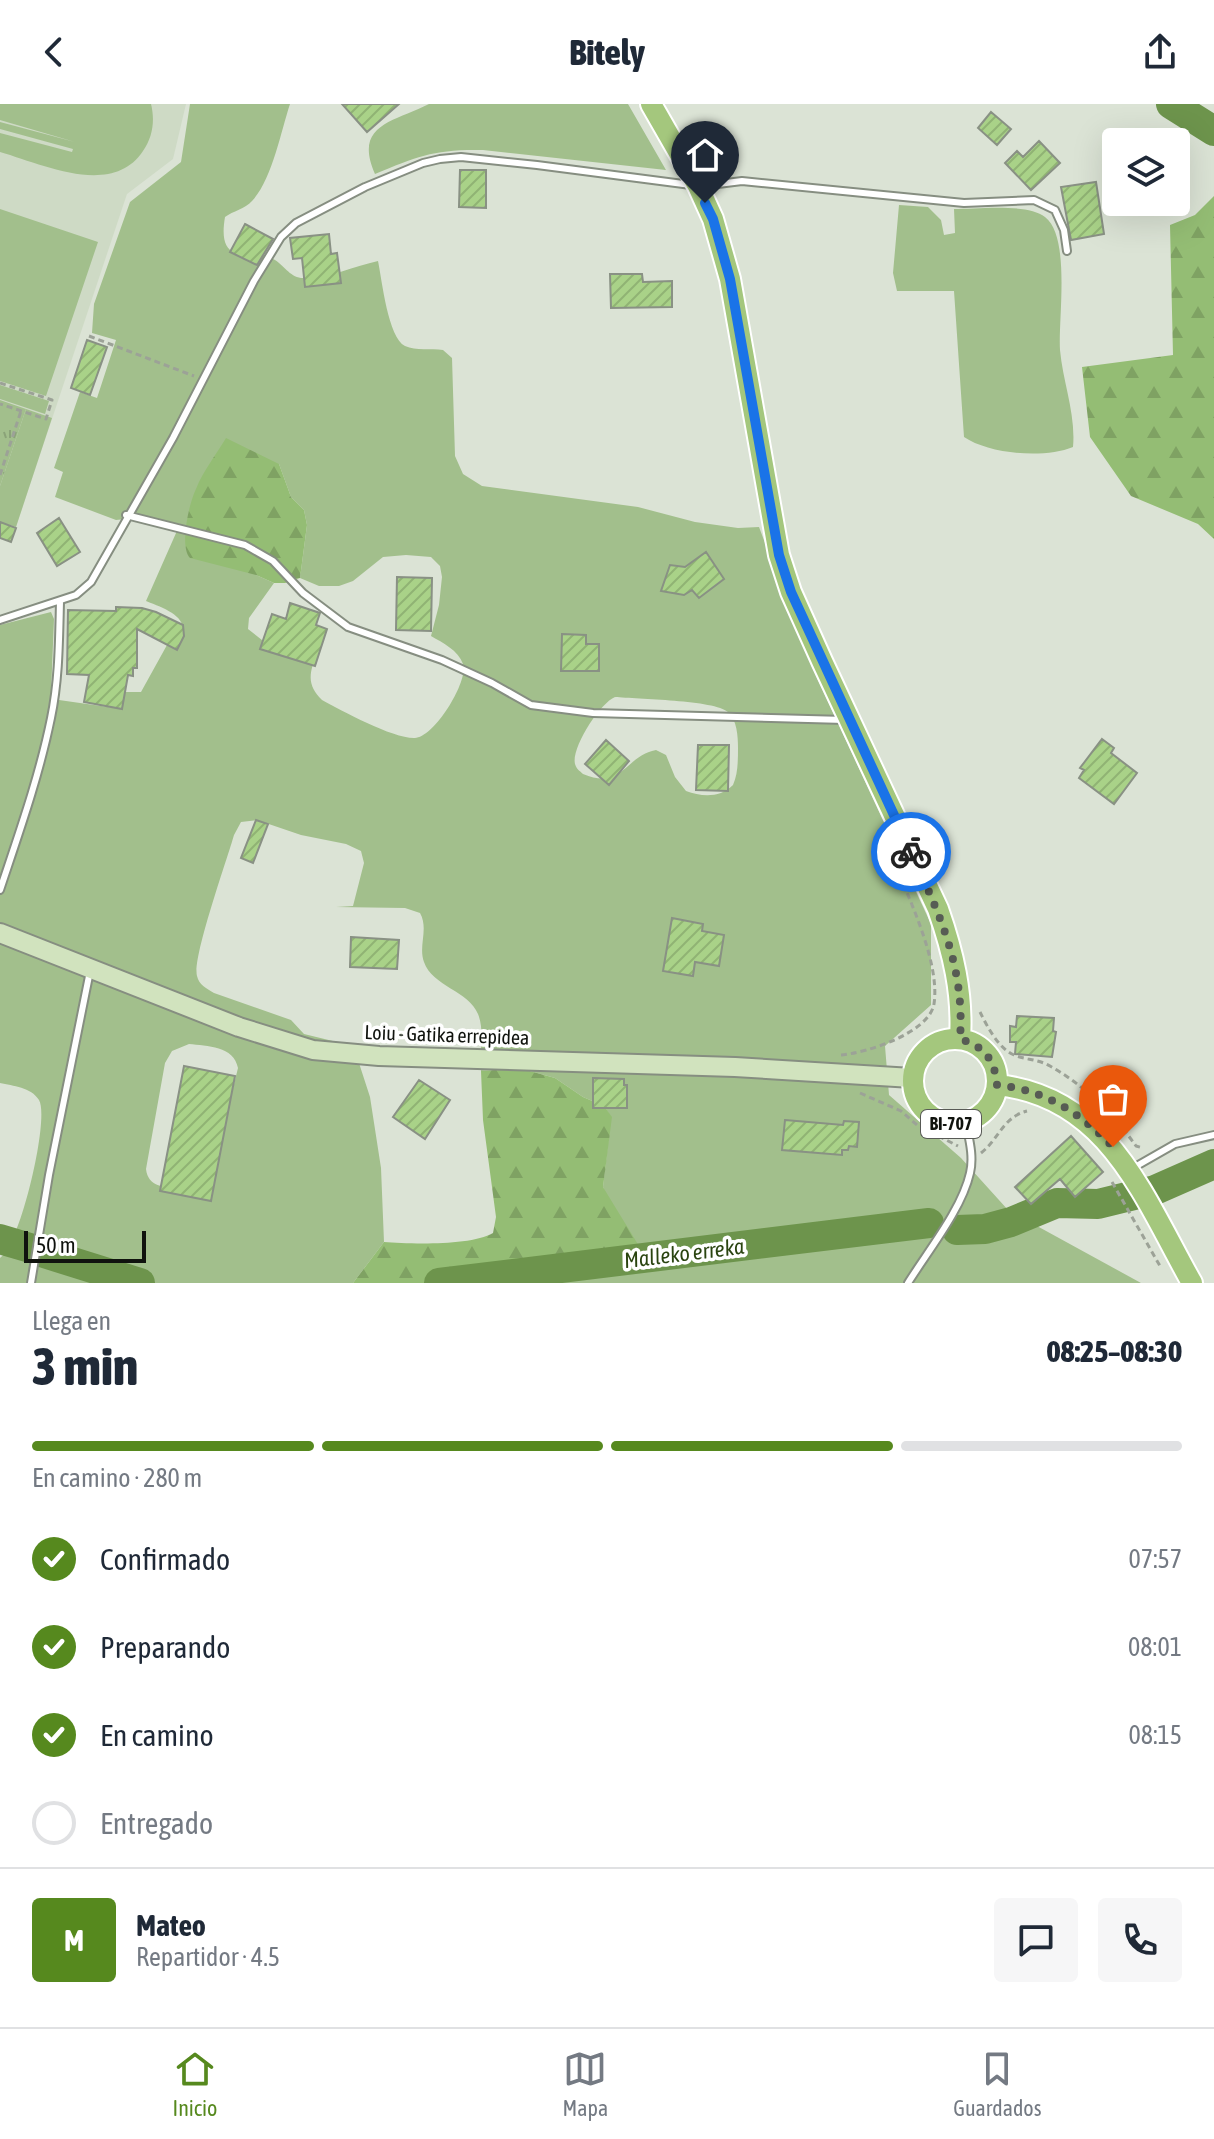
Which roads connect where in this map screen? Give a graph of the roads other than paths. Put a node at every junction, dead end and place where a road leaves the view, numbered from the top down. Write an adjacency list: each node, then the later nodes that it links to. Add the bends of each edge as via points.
1 (651, 104): 2 (main road)
2 (698, 186): 3 (lane, via 742,181 964,203 1034,200 1055,210); 4 (lane, via 461,157 411,167 296,223 254,281 173,438); 7 (main road, via 730,279 779,555)
3 (1067, 251)
4 (126, 515): 5 (lane, via 91,582); 7 (lane, via 245,545 273,561 303,593 348,627 442,660 531,705 593,713)
5 (60, 602): 6 (lane); 8 (lane, via 52,717)
6 (0, 620)
7 (848, 720): 11 (main road, via 950,943 960,986)
8 (0, 890)
9 (0, 933): 10 (street, Loiu - Gatika errepidea)
10 (91, 967): 12 (street, Loiu - Gatika errepidea, via 239,1027 313,1050); 17 (lane)
11 (960, 1039): 12 (main road, via 928,1048); 13 (main road, BI-707, via 984,1050 992,1060)
12 (912, 1078): 14 (main road, BI-707, via 919,1104 928,1114 939,1121)
13 (997, 1085): 14 (main road, BI-707, via 988,1109); 16 (main road, BI-707, via 1020,1087 1077,1113 1113,1147)
14 (966, 1123): 18 (lane, via 970,1173 959,1201)
15 (1214, 1135): 16 (lane, via 1175,1144)
16 (1122, 1179): 19 (main road, BI-707)
17 (31, 1283)
18 (908, 1283)
19 (1192, 1283)

